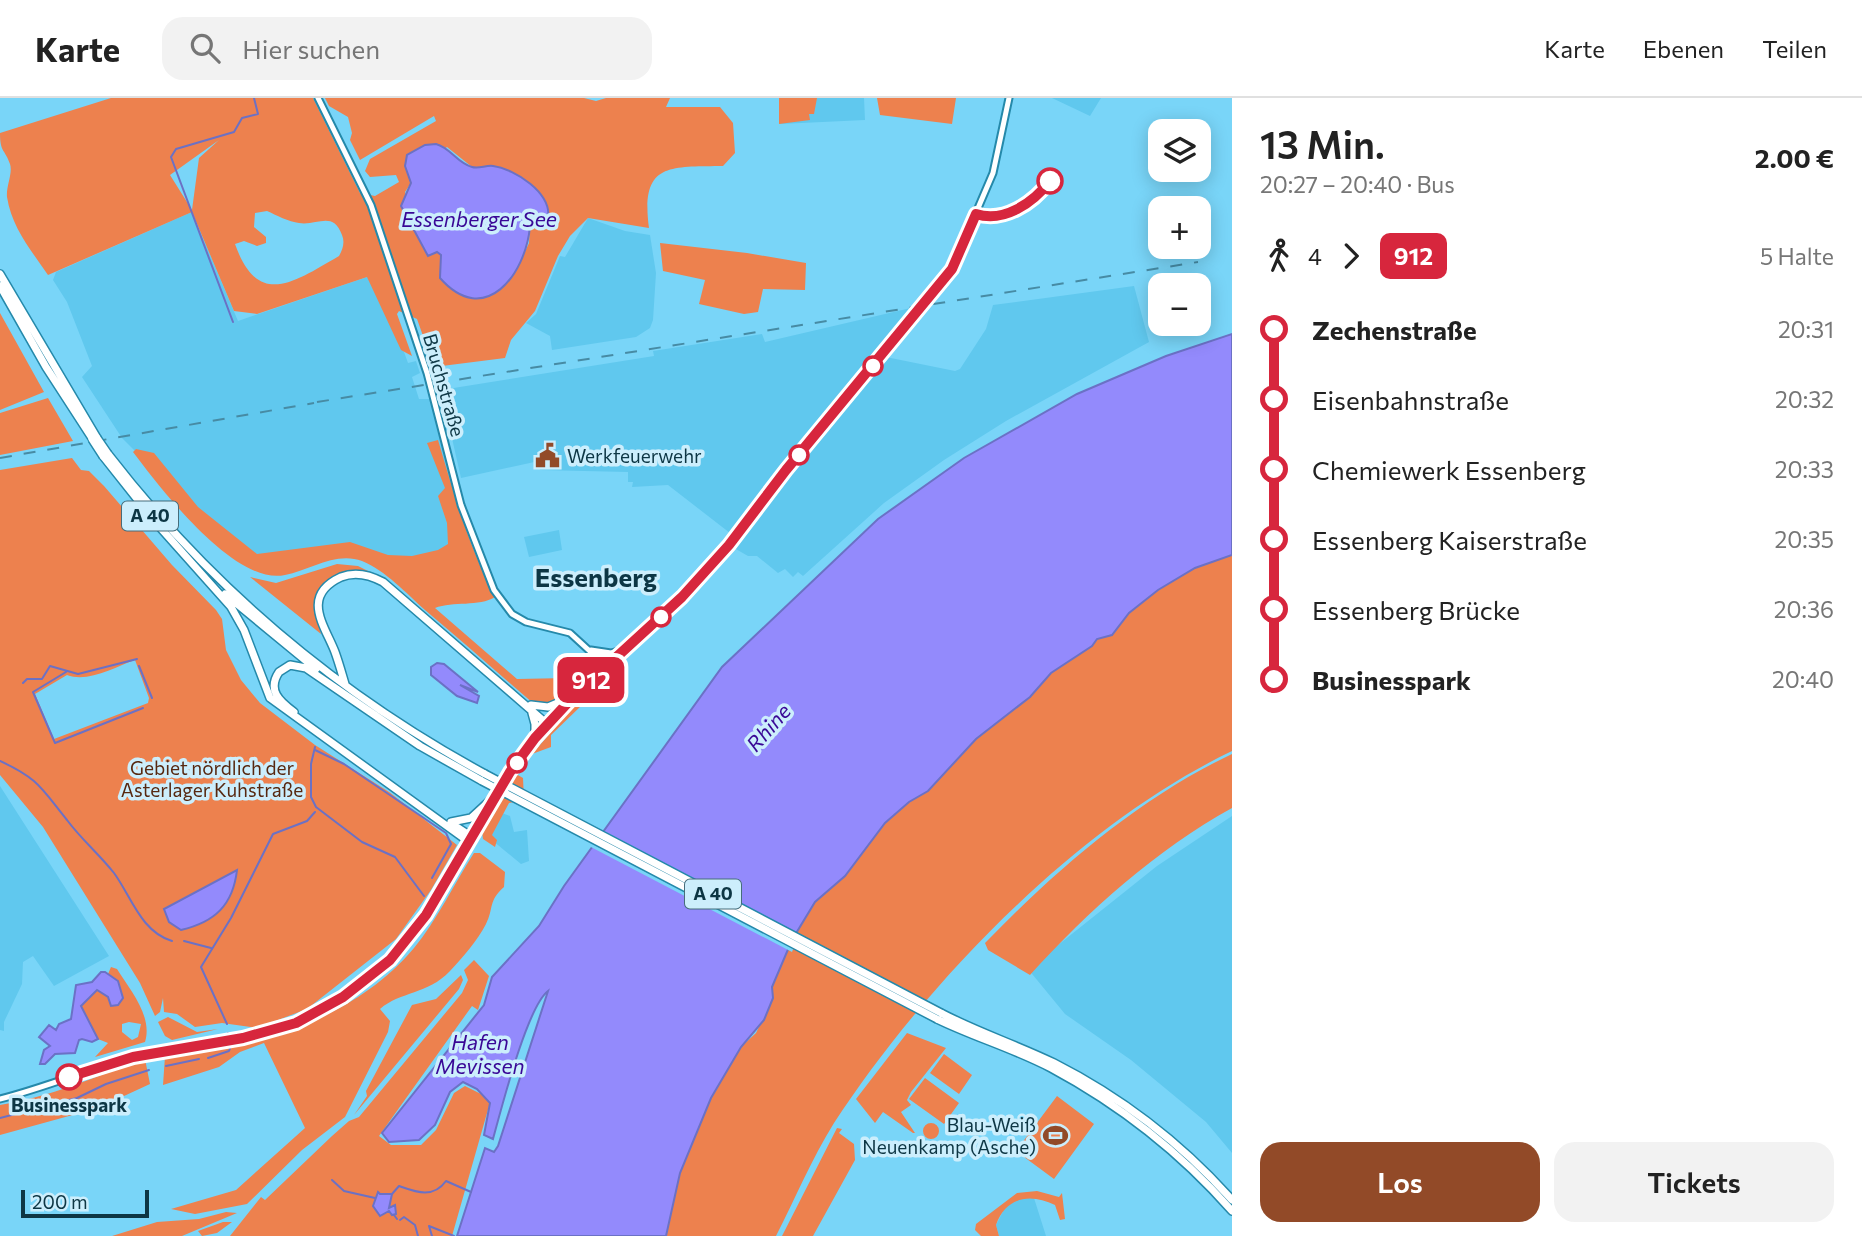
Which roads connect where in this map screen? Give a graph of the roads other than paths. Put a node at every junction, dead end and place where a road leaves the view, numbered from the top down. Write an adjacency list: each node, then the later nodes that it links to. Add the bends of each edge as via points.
1 (318, 98): 9 (main road, Bruchstraße, via 370,205 427,373 461,505 486,576 512,614 563,630)
2 (1009, 98): 8 (main road, via 993,173 952,269 714,564)
3 (0, 274): 5 (highway, A 40)
4 (0, 286): 5 (highway, A 40)
5 (61, 386): 6 (highway, A 40, bridge)
6 (105, 455): 7 (highway, A 40); 11 (highway, A 40, via 234,595)
7 (201, 573): 15 (highway, A 40, via 262,627); 20 (highway, via 231,607 265,690 279,707)
8 (625, 648): 9 (main road, via 611,653); 10 (main road)
9 (591, 650): 10 (main road, Bruchstraße)
10 (606, 666): 12 (main road)
11 (345, 685): 13 (highway, via 335,650 318,619 320,600 337,579 367,575 383,582); 17 (highway, A 40)
12 (574, 696): 13 (highway, via 548,707); 14 (main road)
13 (530, 707): 14 (highway); 16 (highway)
14 (548, 723): 16 (main road)
15 (396, 730): 17 (highway, A 40); 19 (highway, via 306,668 286,666 276,676 276,695 287,707)
16 (535, 738): 18 (main road)
17 (484, 778): 21 (highway, A 40, bridge)
18 (496, 796): 19 (highway, via 471,818); 20 (main road)
19 (450, 822): 20 (highway)
20 (471, 839): 22 (main road, via 408,941 370,977 318,1012 270,1032 155,1052)
21 (939, 1016): 23 (highway, A 40, via 1051,1062 1098,1088 1164,1135); 24 (highway, A 40, via 1049,1067 1095,1094 1196,1171)
22 (0, 1099)
23 (1232, 1200)
24 (1232, 1212)

